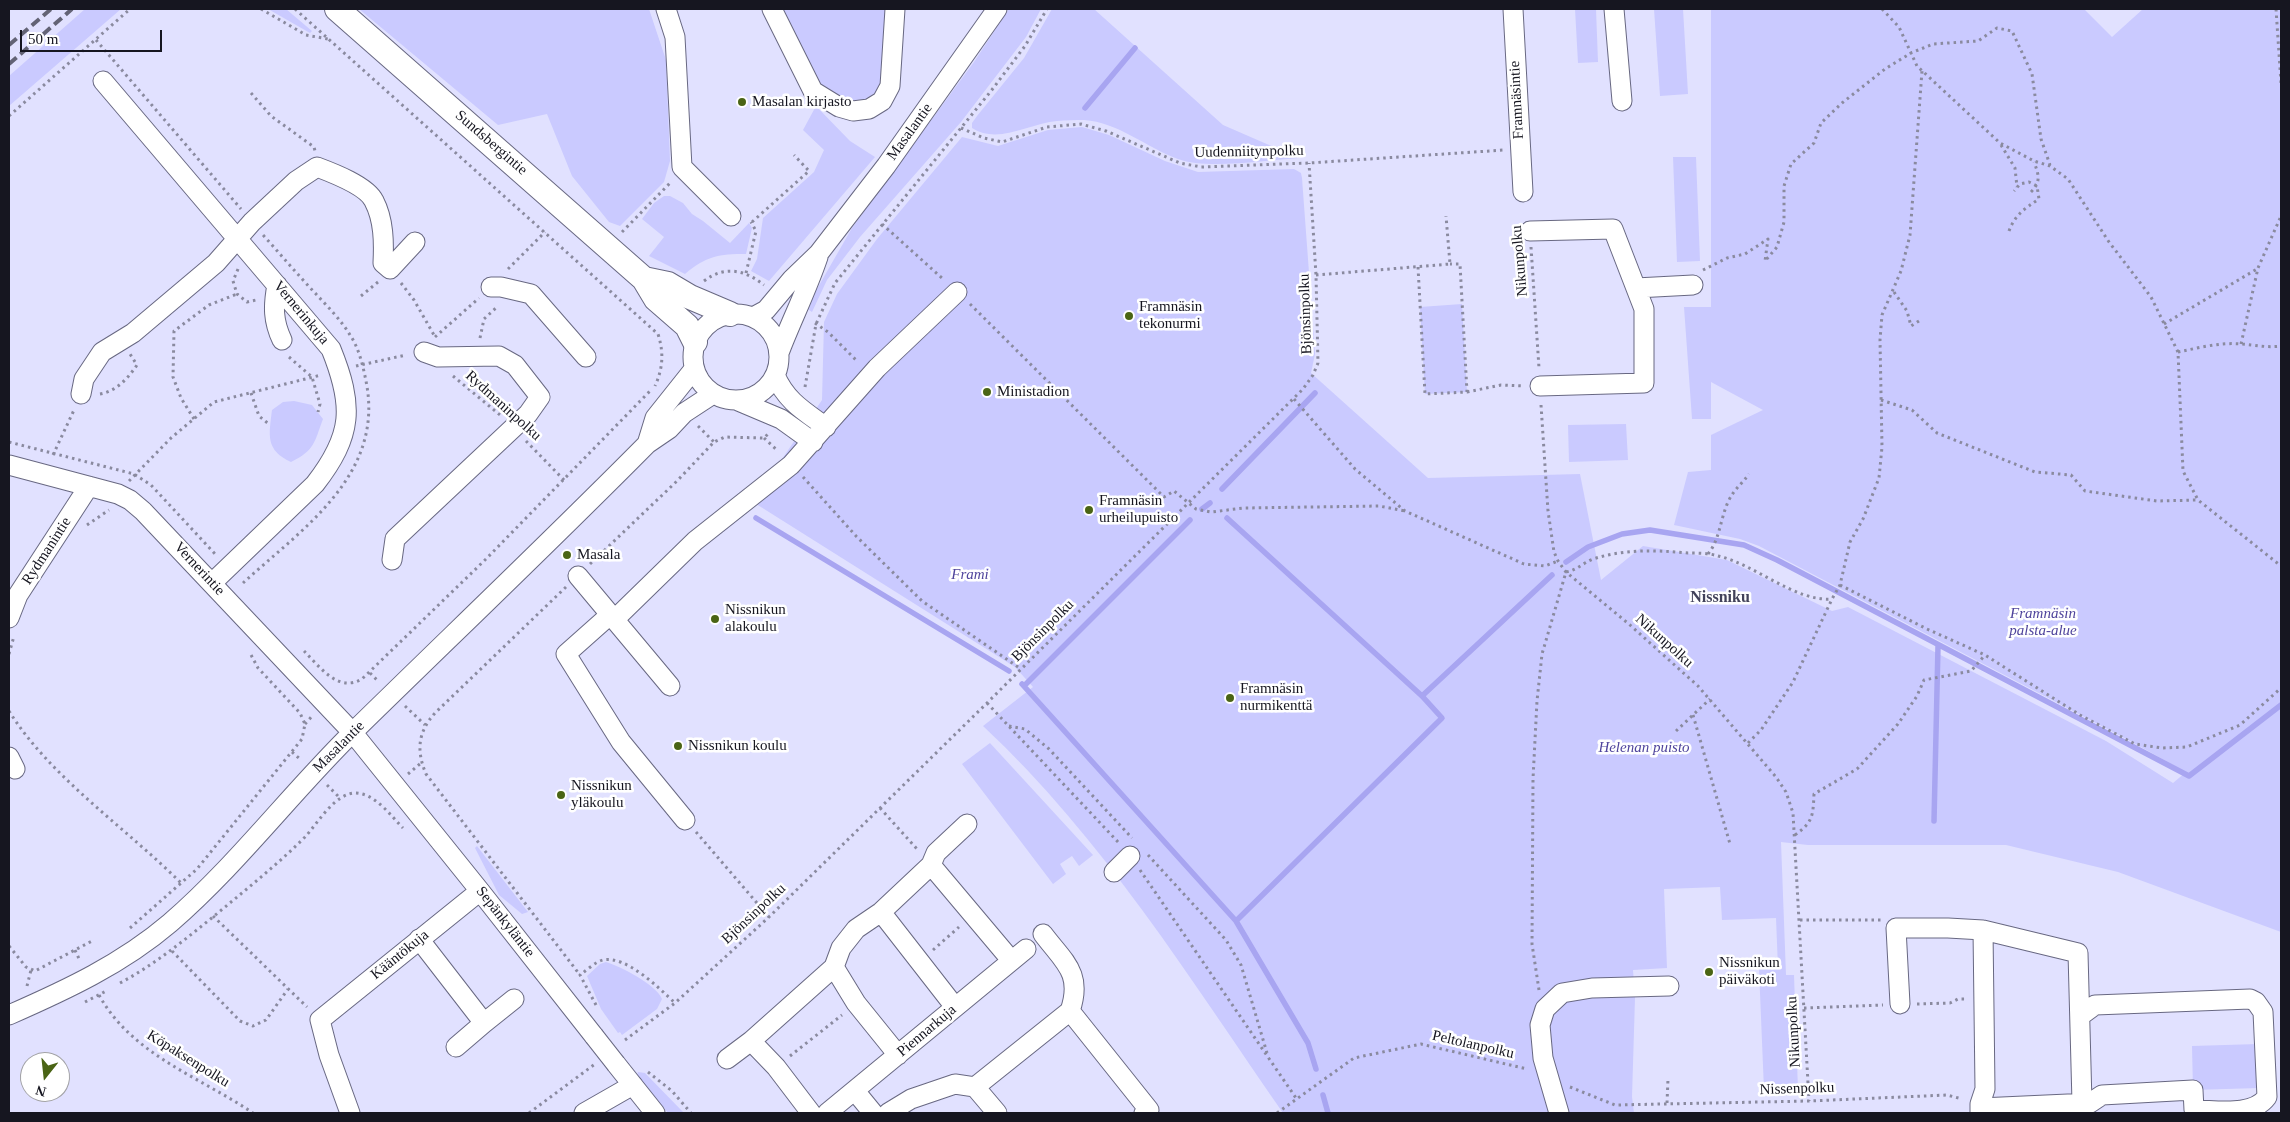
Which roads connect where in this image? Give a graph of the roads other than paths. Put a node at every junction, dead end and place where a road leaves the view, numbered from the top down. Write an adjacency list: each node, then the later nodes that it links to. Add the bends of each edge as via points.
1 (337, 9): 16 (main road, Sundsbergintie)
2 (666, 9): 11 (street, via 675,36 682,167)
3 (772, 9): 4 (street, via 813,91 839,108 853,111 869,109 882,101 890,86)
4 (896, 9)
5 (997, 9): 15 (street, Masalantie, via 892,158)
6 (1513, 9): 10 (street, Framnäsintie)
7 (1614, 9): 9 (street)
8 (102, 81): 13 (street, Vernerinkuja)
9 (1622, 101)
10 (1523, 192)
11 (731, 216)
12 (1530, 231): 20 (street, via 1613,229)
13 (238, 238): 14 (street, via 296,181 317,167 346,178 374,199 381,224 383,263 390,269); 18 (street, Vernerinkuja); 31 (street, via 216,263 133,333 102,352 84,380)
14 (414, 242)
15 (819, 253): 22 (street, Masalantie, via 766,310); 26 (street, Masalantie)
16 (644, 279): 22 (main road, Sundsbergintie, via 668,284 690,297); 24 (main road, Sundsbergintie, via 656,299 687,326)
17 (1693, 284): 20 (street)
18 (277, 285): 23 (street, via 274,323); 41 (street, Vernerinkuja, via 332,349 347,394 345,432 330,466 316,484)
19 (491, 287): 27 (street, via 531,294)
20 (1636, 288): 30 (street, via 1644,309 1644,383)
21 (957, 292): 34 (street, via 878,368)
22 (741, 316): 24 (street, via 712,320); 26 (street, via 766,326 775,338)
23 (282, 340)
24 (695, 342): 28 (street)
25 (429, 344): 39 (street, via 438,357 499,356 515,365 540,397 528,414 394,539)
26 (779, 354): 29 (street)
27 (586, 357)
28 (694, 369): 32 (street, via 705,388); 36 (street, Masalantie, via 662,393)
29 (775, 375): 33 (street, via 763,391); 34 (street, via 782,391)
30 (1540, 386)
31 (81, 394)
32 (713, 394): 33 (street); 36 (street, Masalantie)
33 (736, 400): 35 (street, via 781,419)
34 (826, 427): 35 (street)
35 (812, 442): 42 (street, via 791,465 695,541)
36 (647, 444): 45 (street, Masalantie)
37 (9, 465): 38 (street, Vernerintie)
38 (89, 486): 41 (street, Vernerintie, via 130,500); 43 (street, Rydmanintie, via 18,595)
39 (392, 560)
40 (578, 576): 42 (street)
41 (212, 583): 45 (street, Vernerintie)
42 (613, 617): 44 (street); 46 (street, via 566,654 621,742)
43 (9, 618)
44 (670, 686)
45 (353, 733): 51 (street, Sepänkyläntie); 62 (street, Masalantie, via 309,776 211,884 169,923 125,956 71,988)
46 (685, 820)
47 (967, 824): 49 (street, via 936,853)
48 (1136, 849): 50 (street)
49 (931, 865): 52 (street); 60 (street, Piennarkuja, via 973,915 1019,954)
50 (1114, 872)
51 (480, 891): 55 (street, Kääntökuja); 69 (street, Sepänkyläntie, bridge, via 594,1036 608,1062)
52 (881, 912): 56 (street, via 856,929 840,948); 60 (street)
53 (1982, 930): 59 (street, via 1896,928); 63 (street, via 2078,953); 73 (street, via 1985,1089)
54 (1043, 934): 61 (street, via 1072,971 1074,997)
55 (419, 939): 64 (street); 74 (street, Kääntökuja, via 406,959 320,1020)
56 (834, 967): 65 (street); 67 (street, via 856,1003)
57 (1669, 986): 83 (street, via 1592,988 1562,993 1545,1009 1540,1025 1543,1058)
58 (514, 999): 64 (street)
59 (1900, 1004)
60 (955, 1007): 67 (street, Piennarkuja)
61 (1070, 1011): 70 (street); 82 (street, via 1149,1110)
62 (9, 1015)
63 (2080, 1016): 72 (street); 72 (street, via 2095,1005 2250,999 2263,1012 2267,1098 2260,1106 2249,1110 2194,1110 2193,1090 2102,1095 2090,1103)
64 (484, 1023): 66 (street)
65 (751, 1041): 68 (street); 77 (street, via 776,1067)
66 (456, 1047)
67 (898, 1055): 71 (street, Piennarkuja)
68 (727, 1059)
69 (633, 1085): 75 (street); 76 (street, Sepänkyläntie)
70 (975, 1087): 80 (street, via 955,1084 911,1099); 81 (street)
71 (854, 1091): 78 (street, Piennarkuja); 79 (street)
72 (2082, 1103): 73 (street)
73 (1980, 1108)
74 (350, 1113)
75 (584, 1113)
76 (655, 1113)
77 (811, 1113)
78 (827, 1113)
79 (873, 1113)
80 (888, 1113)
81 (996, 1113)
82 (1144, 1113)
83 (1559, 1113)

